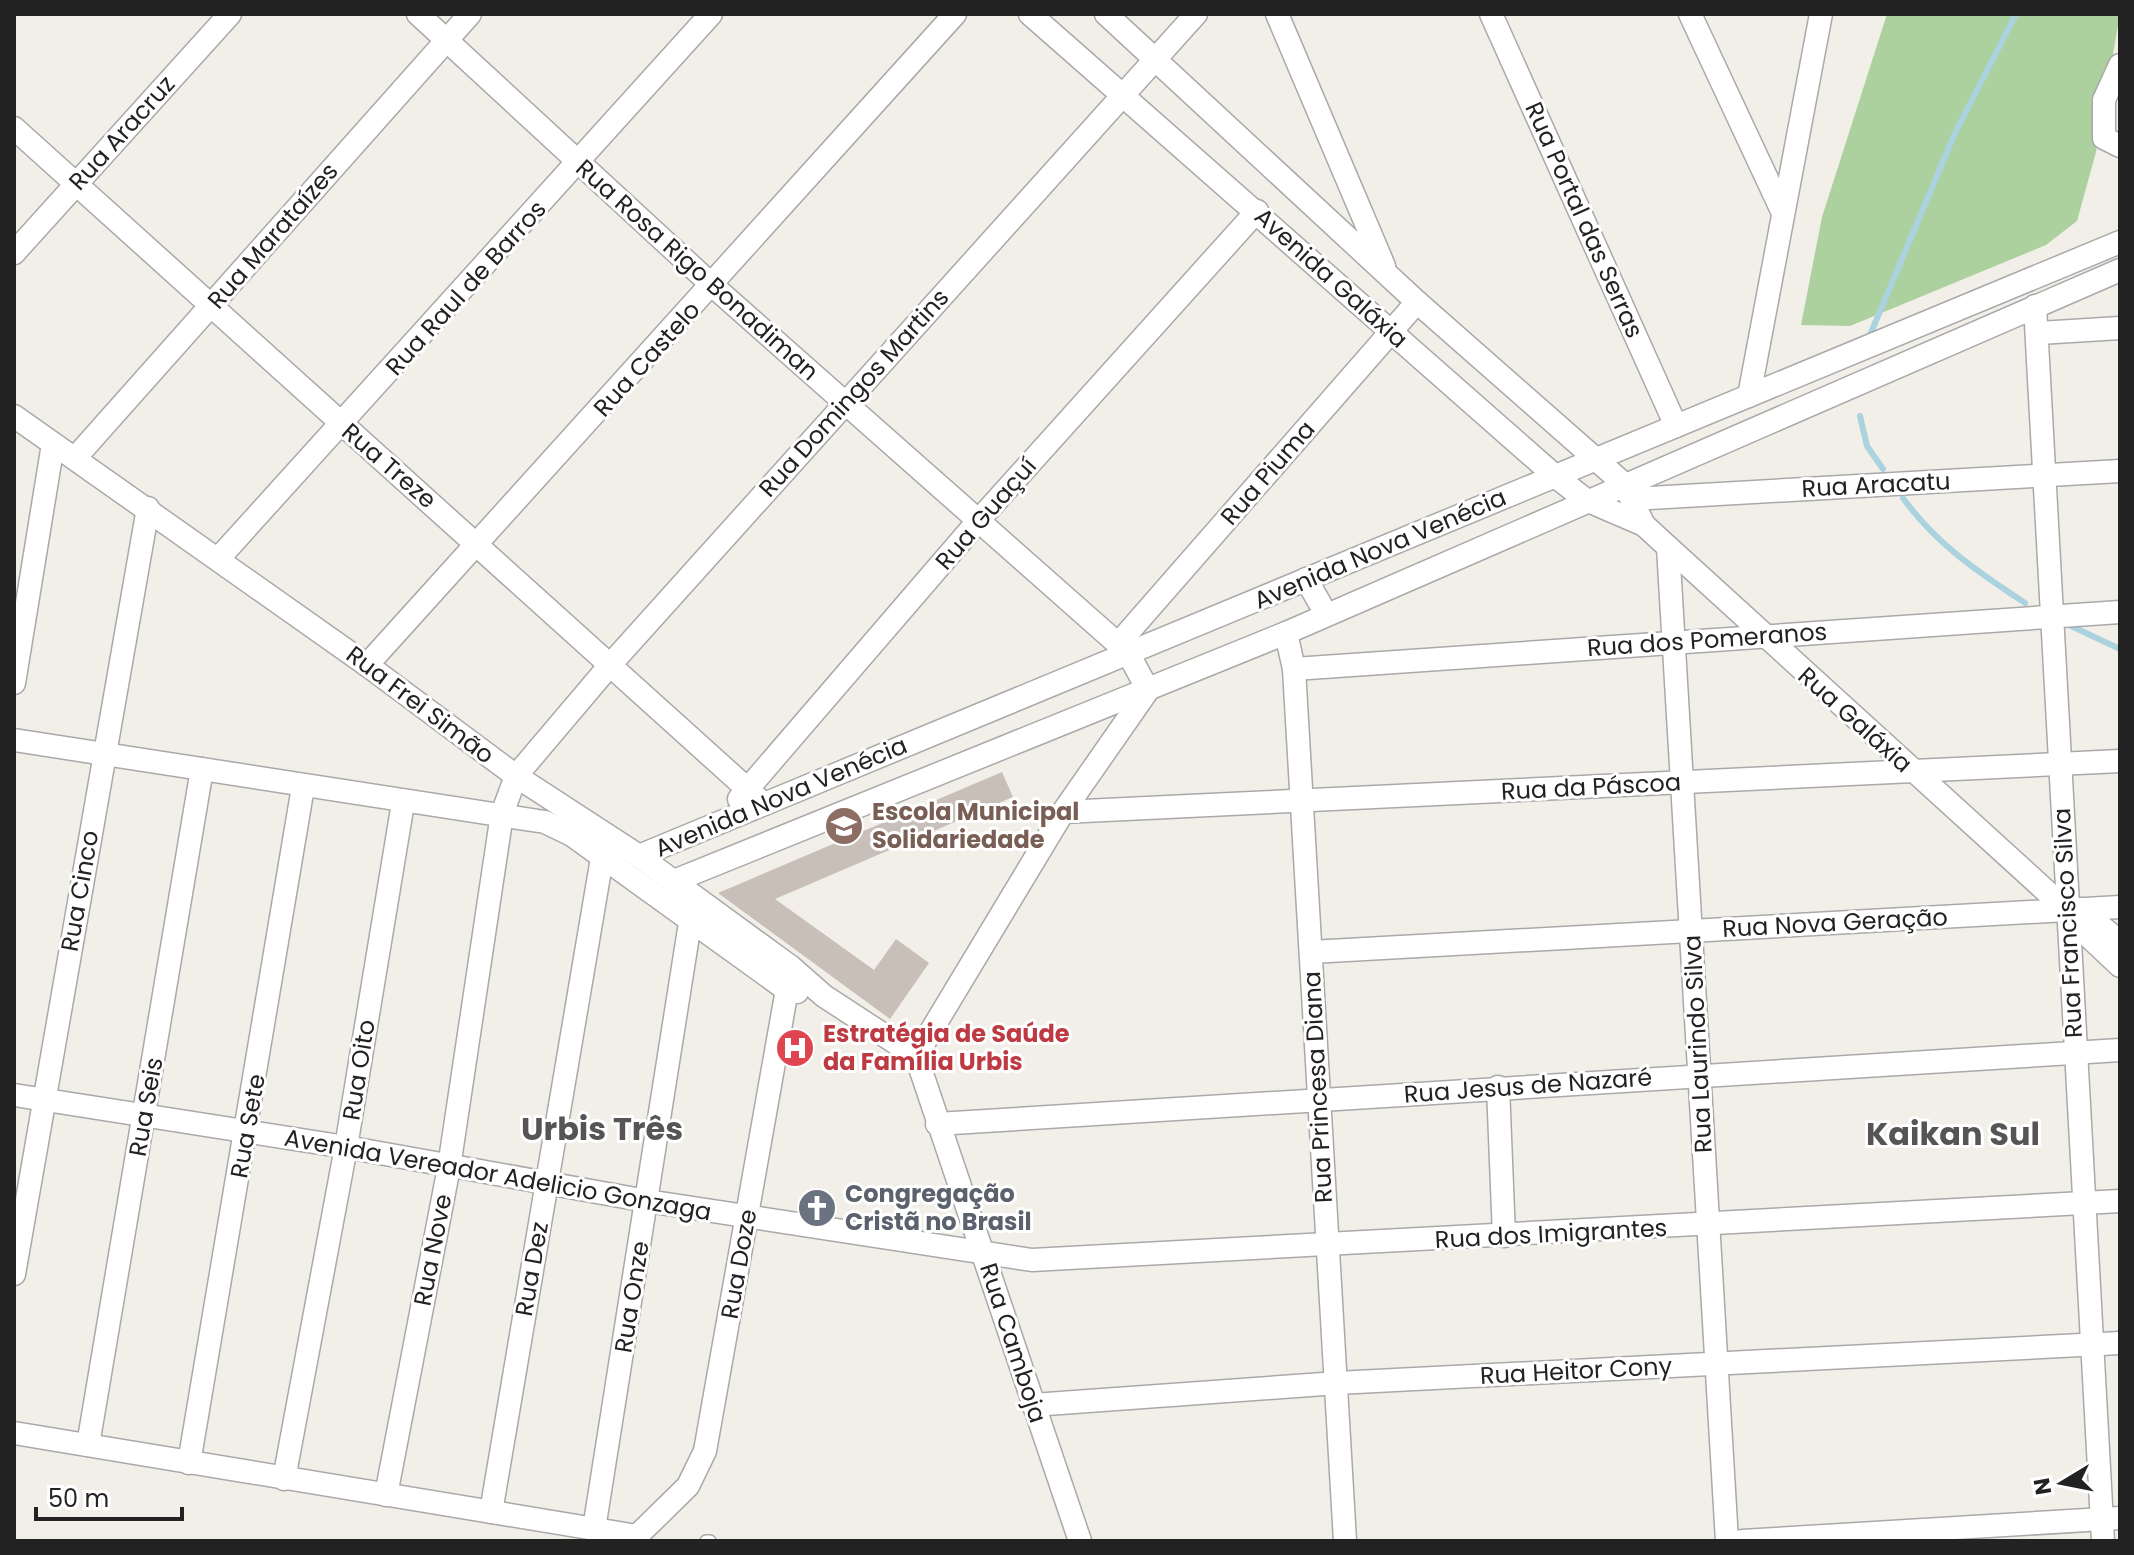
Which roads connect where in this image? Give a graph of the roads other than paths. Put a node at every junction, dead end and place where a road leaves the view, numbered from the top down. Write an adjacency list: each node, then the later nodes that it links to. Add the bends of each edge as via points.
1 (230, 14): 20 (street, Rua Aracruz)
2 (418, 14): 13 (street, Rua Rosa Rigo Bonadiman)
3 (470, 14): 13 (street, Rua Marataízes)
4 (711, 14): 19 (street, Rua Raul de Barros)
5 (955, 14): 27 (street, Rua Castelo)
6 (1030, 14): 16 (street, Avenida Galáxia)
7 (1106, 14): 14 (street, Avenida Galáxia)
8 (1196, 14): 14 (street, Rua Domingos Martins)
9 (1277, 14): 26 (street)
10 (1491, 14): 38 (street, Rua Portal das Serras)
11 (1690, 14): 22 (street)
12 (1821, 14): 22 (street)
13 (447, 39): 19 (street, Rua Rosa Rigo Bonadiman); 30 (street, Rua Marataízes)
14 (1155, 57): 16 (street, Rua Domingos Martins); 26 (street, Avenida Galáxia)
15 (2120, 65): 18 (street, via 2101,114 2104,138)
16 (1120, 95): 21 (street, Avenida Galáxia); 35 (street, Rua Domingos Martins)
17 (14, 128): 20 (street, Rua Treze)
18 (2120, 146)
19 (578, 163): 27 (street, Rua Rosa Rigo Bonadiman); 37 (street, Rua Raul de Barros)
20 (73, 185): 24 (street, Rua Aracruz); 30 (street, Rua Treze)
21 (1257, 211): 32 (street, Avenida Galáxia); 48 (street, Rua Guaçuí)
22 (1783, 213): 34 (street)
23 (2120, 242): 34 (street, Avenida Nova Venécia)
24 (14, 253)
25 (2120, 270): 29 (street, Avenida Nova Venécia)
26 (1387, 275): 28 (street, Avenida Galáxia)
27 (713, 286): 35 (street, Rua Rosa Rigo Bonadiman); 50 (street, Rua Castelo)
28 (1417, 302): 32 (street, Rua Piuma); 41 (street, Avenida Galáxia)
29 (2035, 306): 33 (street, Rua Francisco Silva); 45 (street, Avenida Nova Venécia)
30 (210, 308): 37 (street, Rua Treze); 40 (street, Rua Marataízes)
31 (2120, 328): 33 (street)
32 (1390, 332): 44 (street, Avenida Galáxia); 60 (street, Rua Piuma)
33 (2039, 333): 43 (street, Rua Francisco Silva)
34 (1749, 396): 38 (street, Avenida Nova Venécia)
35 (846, 403): 48 (street, Rua Rosa Rigo Bonadiman); 62 (street, Rua Domingos Martins)
36 (14, 416): 39 (street, Rua Frei Simão)
37 (343, 425): 50 (street, Rua Treze); 52 (street, Rua Raul de Barros)
38 (1676, 426): 41 (street, Avenida Nova Venécia)
39 (53, 444): 40 (street, Rua Frei Simão); 64 (street)
40 (76, 457): 47 (street, Rua Frei Simão)
41 (1595, 460): 44 (street, Avenida Nova Venécia); 45 (street, Avenida Galáxia)
42 (2120, 471): 43 (street, Rua Aracatu)
43 (2045, 475): 45 (street, Rua Aracatu); 56 (street, Rua Francisco Silva)
44 (1555, 476): 46 (street, Avenida Galáxia); 53 (street, Avenida Nova Venécia)
45 (1628, 492): 46 (street, Avenida Nova Venécia); 49 (street, Rua Galáxia)
46 (1586, 500): 49 (street, Avenida Galáxia); 55 (street, Avenida Nova Venécia)
47 (148, 508): 52 (street, Rua Frei Simão); 67 (street, Rua Cinco)
48 (979, 520): 60 (street, Rua Rosa Rigo Bonadiman); 76 (street, Rua Guaçuí)
49 (1644, 525): 51 (street, Rua Galáxia)
50 (479, 545): 61 (street, Rua Castelo); 62 (street, Rua Treze)
51 (1668, 547): 58 (street, Rua Galáxia); 59 (street, Rua Laurindo Silva)
52 (218, 559): 61 (street, Rua Frei Simão)
53 (1306, 579): 55 (street); 60 (street, Avenida Nova Venécia)
54 (2120, 612): 56 (street, Rua dos Pomeranos)
55 (1326, 614): 57 (street, Avenida Nova Venécia)
56 (2053, 614): 58 (street, Rua dos Pomeranos); 69 (street, Rua Francisco Silva)
57 (1286, 633): 63 (street, Rua Princesa Diana); 65 (street, Avenida Nova Venécia)
58 (1765, 637): 59 (street, Rua dos Pomeranos); 71 (street, Rua Galáxia)
59 (1675, 641): 63 (street, Rua dos Pomeranos); 73 (street, Rua Laurindo Silva)
60 (1123, 648): 65 (street, Rua Rosa Rigo Bonadiman); 74 (street, Avenida Nova Venécia)
61 (367, 665): 72 (street, Rua Frei Simão)
62 (610, 665): 72 (street, Rua Domingos Martins); 76 (street, Rua Treze)
63 (1294, 669): 78 (street, Rua Princesa Diana)
64 (14, 683)
65 (1148, 690): 79 (street); 81 (street, Avenida Nova Venécia)
66 (14, 740): 67 (street)
67 (103, 754): 70 (street); 101 (street, Rua Cinco)
68 (2120, 761): 69 (street, Rua da Páscoa)
69 (2060, 764): 71 (street, Rua da Páscoa); 86 (street, Rua Francisco Silva)
70 (202, 769): 75 (street); 103 (street, Rua Seis)
71 (1909, 769): 73 (street, Rua da Páscoa); 86 (street, Rua Galáxia)
72 (516, 776): 80 (street, Rua Nove); 82 (street, Rua Frei Simão)
73 (1684, 782): 78 (street, Rua da Páscoa); 88 (street, Rua Laurindo Silva)
74 (811, 785): 76 (street, Avenida Nova Venécia); 81 (street)
75 (303, 787): 77 (street); 105 (street, Rua Sete)
76 (755, 797): 83 (street, Avenida Nova Venécia, via 720,822)
77 (403, 803): 80 (street); 106 (street, Rua Oito)
78 (1303, 803): 79 (street, Rua da Páscoa); 90 (street, Rua Princesa Diana)
79 (1063, 812): 97 (street)
80 (502, 814): 82 (street, via 545,822); 107 (street, Rua Nove)
81 (825, 820): 84 (street, Avenida Nova Venécia)
82 (609, 850): 83 (street, Rua Frei Simão); 87 (street, Rua Frei Simão); 108 (street, Rua Dez)
83 (639, 856): 84 (street, Rua Frei Simão)
84 (674, 881): 92 (street, Rua Frei Simão)
85 (2120, 907): 86 (street, Rua Nova Geração)
86 (2071, 912): 88 (street, Rua Nova Geração); 89 (street, Rua Galáxia); 91 (street, Rua Galáxia); 96 (street, Rua Francisco Silva)
87 (690, 923): 93 (street, Rua Frei Simão); 109 (street, Rua Onze)
88 (1693, 931): 90 (street, Rua Nova Geração); 98 (street, Rua Laurindo Silva)
89 (2120, 942)
90 (1311, 952): 102 (street, Rua Princesa Diana)
91 (2120, 966)
92 (791, 967): 93 (street, Rua Doze); 94 (street, Rua Frei Simão)
93 (787, 990): 94 (street, Rua Frei Simão); 112 (street, Rua Doze)
94 (824, 996): 97 (street, Rua Frei Simão)
95 (2120, 1050): 96 (street, Rua Jesus de Nazaré)
96 (2075, 1052): 98 (street, Rua Jesus de Nazaré); 111 (street, Rua Francisco Silva)
97 (916, 1056): 104 (street, Rua Camboja)
98 (1700, 1075): 99 (street, Rua Jesus de Nazaré); 113 (street, Rua Laurindo Silva)
99 (1498, 1087): 102 (street, Rua Jesus de Nazaré); 114 (street)
100 (14, 1095): 101 (street, Avenida Vereador Adelicio Gonzaga)
101 (45, 1100): 103 (street, Avenida Vereador Adelicio Gonzaga); 117 (street, Rua Cinco)
102 (1319, 1101): 104 (street, Rua Jesus de Nazaré); 115 (street, Rua Princesa Diana)
103 (145, 1117): 105 (street, Avenida Vereador Adelicio Gonzaga); 124 (street, Rua Seis)
104 (937, 1124): 116 (street, Rua Camboja)
105 (247, 1133): 106 (street, Avenida Vereador Adelicio Gonzaga); 125 (street, Rua Sete)
106 (346, 1147): 107 (street, Avenida Vereador Adelicio Gonzaga); 126 (street, Rua Oito)
107 (449, 1167): 108 (street, Avenida Vereador Adelicio Gonzaga); 127 (street, Rua Nove)
108 (547, 1182): 109 (street, Avenida Vereador Adelicio Gonzaga); 128 (street, Rua Dez)
109 (647, 1201): 112 (street, Avenida Vereador Adelicio Gonzaga); 130 (street, Rua Onze)
110 (2120, 1201): 111 (street, Rua dos Imigrantes)
111 (2087, 1202): 113 (street, Rua dos Imigrantes); 119 (street, Rua Francisco Silva)
112 (747, 1217): 116 (street, Avenida Vereador Adelicio Gonzaga); 130 (street, Rua Doze, via 705,1451 688,1486 637,1536)
113 (1707, 1225): 114 (street, Rua dos Imigrantes); 120 (street, Rua Laurindo Silva)
114 (1504, 1236): 115 (street, Rua dos Imigrantes)
115 (1327, 1246): 116 (street, Rua dos Imigrantes, via 1032,1260); 121 (street, Rua Princesa Diana)
116 (982, 1251): 122 (street, Rua Camboja)
117 (14, 1274)
118 (2120, 1343): 119 (street, Rua Heitor Cony)
119 (2092, 1345): 120 (street, Rua Heitor Cony); 129 (street, Rua Francisco Silva)
120 (1716, 1364): 121 (street, Rua Heitor Cony); 133 (street, Rua Laurindo Silva)
121 (1337, 1383): 122 (street, Rua Heitor Cony); 132 (street, Rua Princesa Diana)
122 (1033, 1405): 131 (street, Rua Camboja)
123 (14, 1433): 124 (street)
124 (88, 1445): 125 (street)
125 (189, 1463): 126 (street)
126 (284, 1479): 127 (street)
127 (386, 1495): 128 (street)
128 (491, 1512): 130 (street)
129 (2108, 1526): 134 (street)
130 (594, 1529)
131 (1080, 1541)
132 (1345, 1541)
133 (1727, 1541)
134 (1742, 1541)

